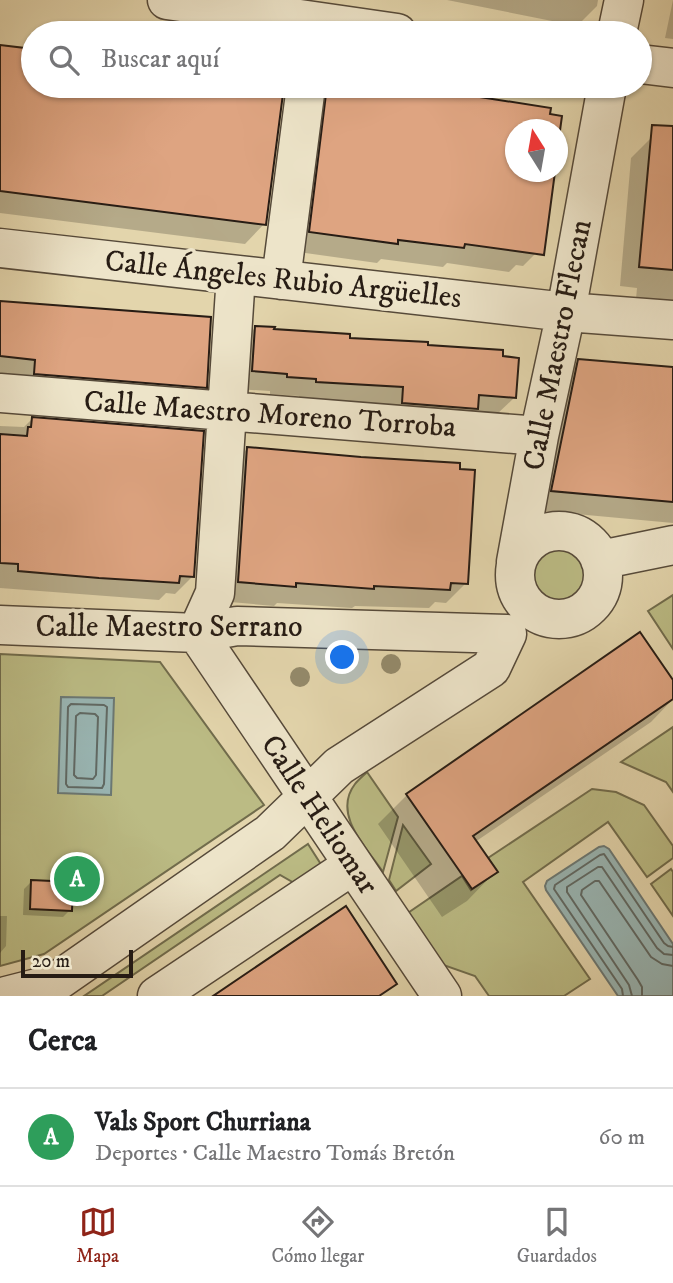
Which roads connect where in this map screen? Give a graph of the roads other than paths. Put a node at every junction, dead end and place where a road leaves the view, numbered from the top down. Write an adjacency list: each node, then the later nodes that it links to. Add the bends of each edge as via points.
1 (624, 0): 4 (street)
2 (186, 1): 3 (street)
3 (281, 21)
4 (620, 21)
5 (652, 65): 6 (street)
6 (673, 68)
7 (304, 98): 11 (street)
8 (605, 98): 12 (street, Calle Maestro Flecan)
9 (0, 248): 10 (street, Calle Ángeles Rubio Argüelles)
10 (236, 275): 11 (street, Calle Ángeles Rubio Argüelles); 15 (street)
11 (281, 280): 12 (street, Calle Ángeles Rubio Argüelles)
12 (566, 312): 13 (street, Calle Ángeles Rubio Argüelles); 16 (street, Calle Maestro Flecan)
13 (673, 320)
14 (0, 393): 15 (street, Calle Maestro Moreno Torroba)
15 (227, 411): 16 (street, Calle Maestro Moreno Torroba); 22 (street, via 215,593)
16 (539, 436): 19 (street, Calle Maestro Flecan)
17 (666, 556): 18 (street)
18 (600, 560): 19 (street, via 578,534 562,531 532,540); 20 (street, via 601,589 582,613)
19 (516, 562): 20 (street)
20 (522, 623): 22 (street, Calle Maestro Serrano, via 237,626); 23 (street, via 491,668 339,766)
21 (0, 625): 22 (street, Calle Maestro Serrano)
22 (197, 633): 23 (street, Calle Heliomar)
23 (307, 797): 24 (street, Calle Heliomar); 26 (street, via 270,833 53,985)
24 (354, 865): 25 (street, Calle Heliomar); 27 (street)
25 (426, 990)
26 (6, 996)
27 (157, 996)

